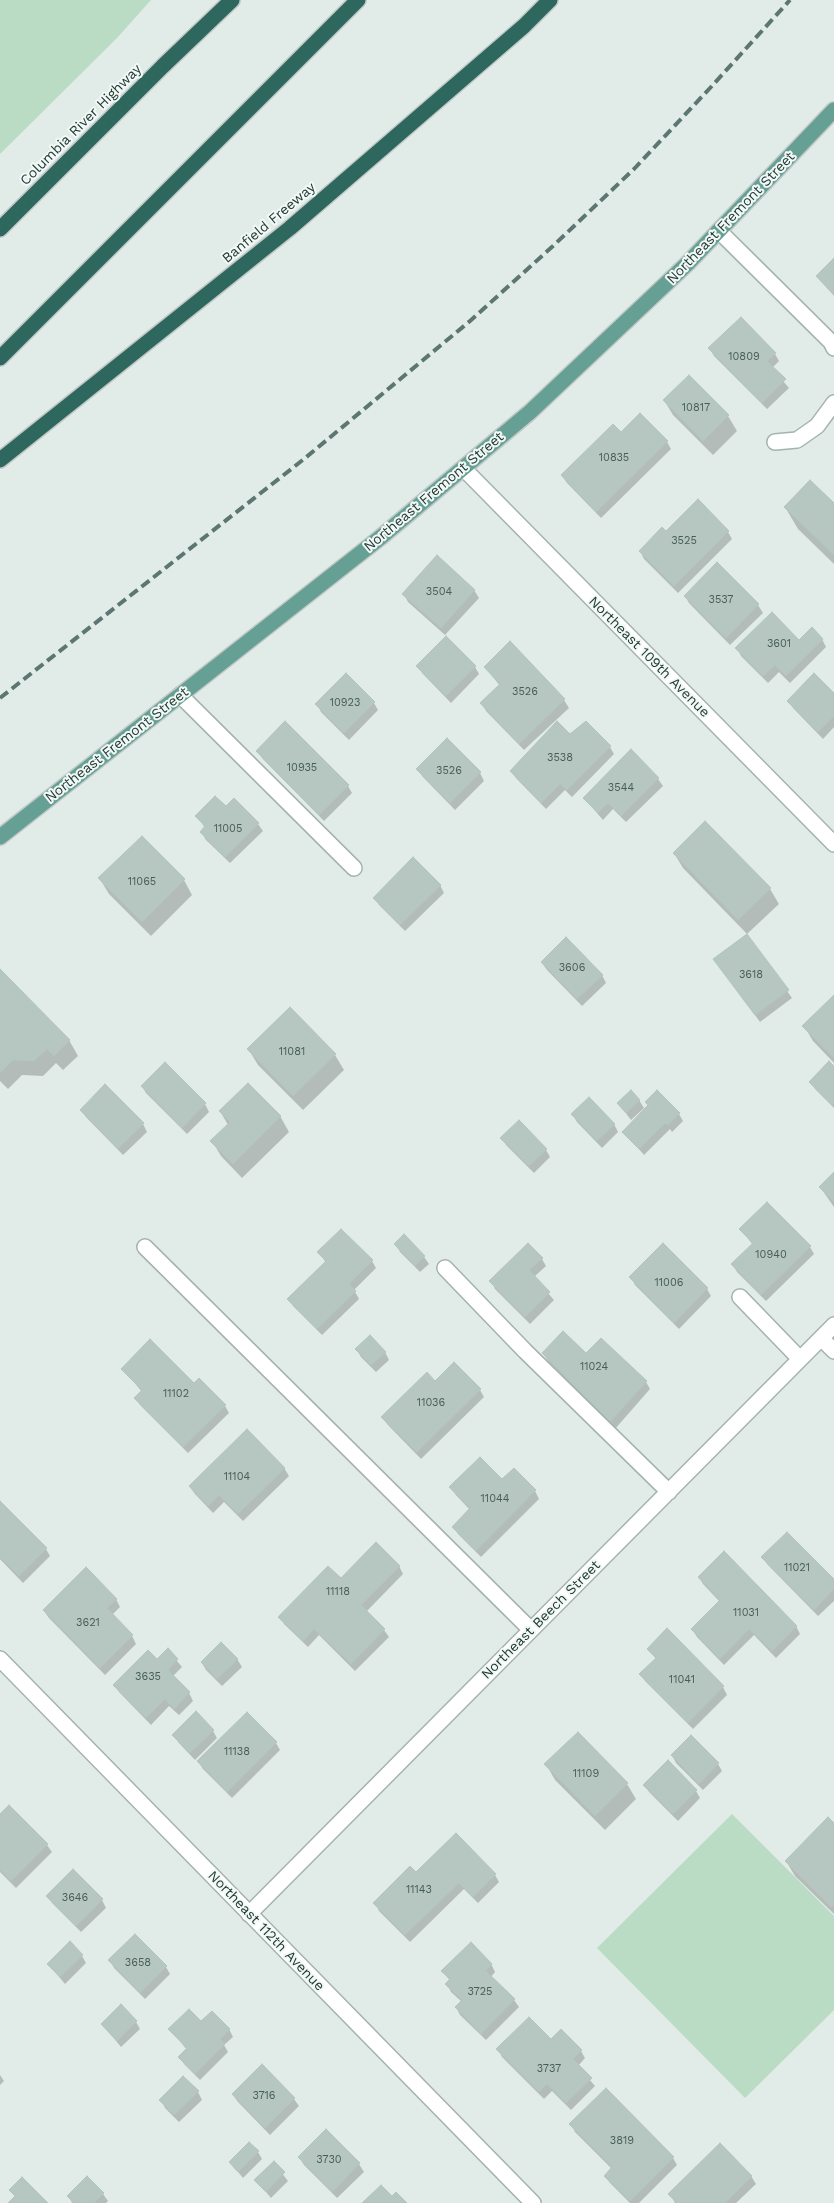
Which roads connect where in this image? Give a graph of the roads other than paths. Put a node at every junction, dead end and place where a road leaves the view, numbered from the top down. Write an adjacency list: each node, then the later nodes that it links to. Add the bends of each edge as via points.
1 (220, 0): 5 (highway)
2 (232, 0): 5 (highway)
3 (358, 0): 10 (highway)
4 (550, 0): 13 (highway, Banfield Freeway, via 290,228)
5 (163, 66): 7 (highway, Columbia River Highway)
6 (834, 110): 8 (main road, Northeast Fremont Street)
7 (0, 229)
8 (719, 231): 9 (street); 14 (main road, Northeast Fremont Street, via 628,321)
9 (834, 348)
10 (0, 358)
11 (834, 403): 12 (street, via 817,426 796,440)
12 (775, 442)
13 (0, 460)
14 (464, 469): 15 (main road, Northeast Fremont Street); 17 (street, Northeast 109th Avenue)
15 (180, 695): 16 (main road, Northeast Fremont Street); 18 (street)
16 (0, 837)
17 (834, 844)
18 (354, 868)
19 (145, 1247): 27 (street)
20 (445, 1268): 26 (street)
21 (740, 1297): 25 (street)
22 (834, 1325): 23 (street, Northeast Beech Street)
23 (821, 1338): 24 (street); 25 (street, Northeast Beech Street)
24 (834, 1351)
25 (800, 1359): 26 (street, Northeast Beech Street)
26 (669, 1492): 27 (street, Northeast Beech Street)
27 (531, 1630): 29 (street, Northeast Beech Street)
28 (0, 1659): 29 (street, Northeast 112th Avenue)
29 (249, 1914): 30 (street, Northeast 112th Avenue)
30 (533, 2203)

